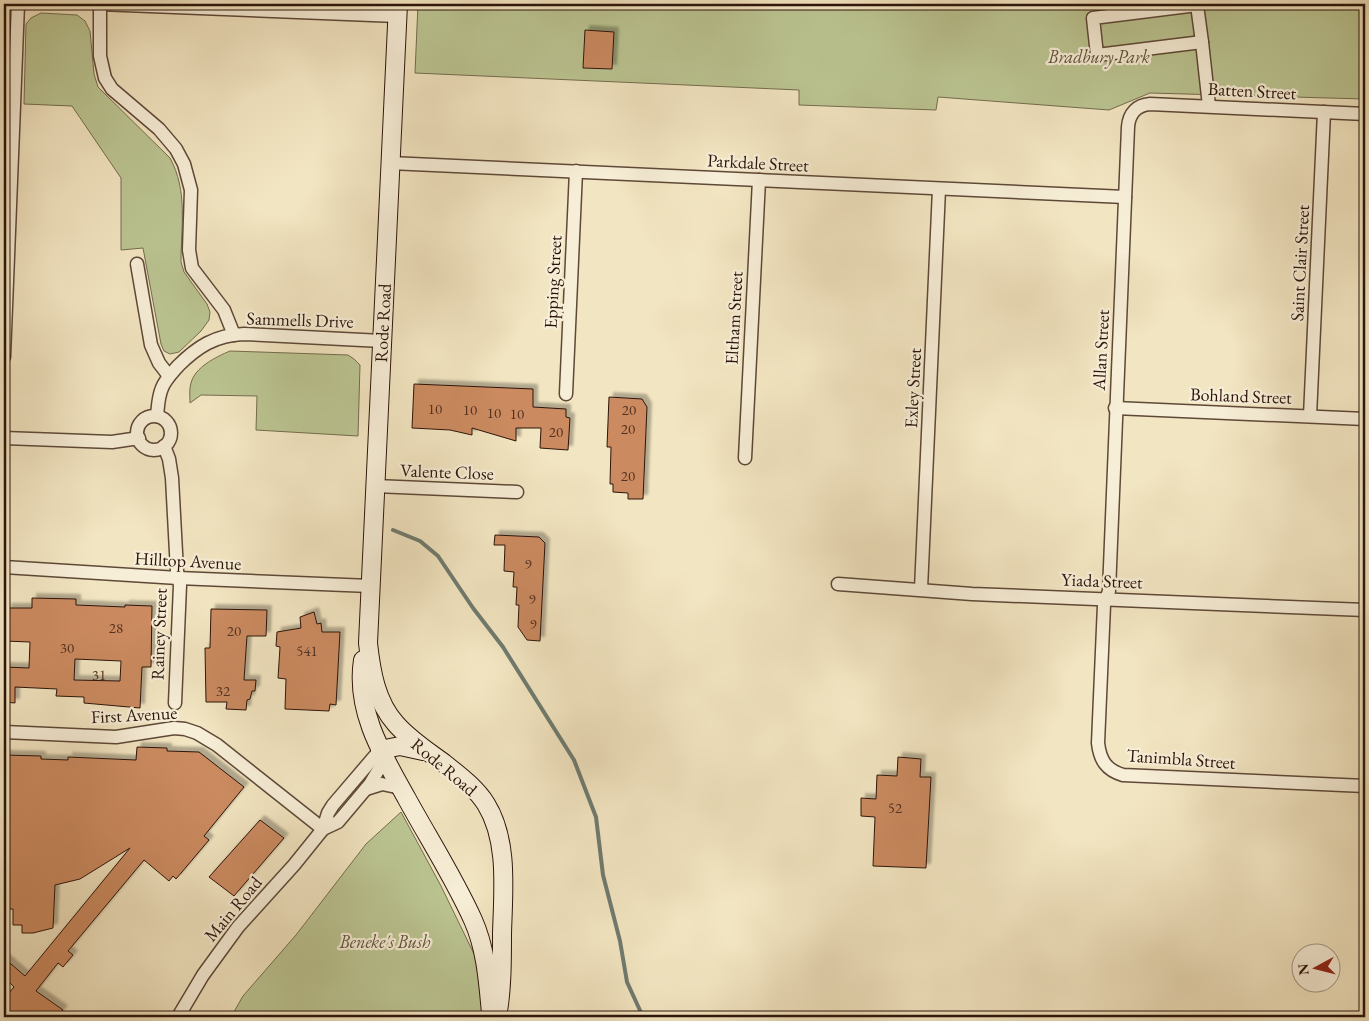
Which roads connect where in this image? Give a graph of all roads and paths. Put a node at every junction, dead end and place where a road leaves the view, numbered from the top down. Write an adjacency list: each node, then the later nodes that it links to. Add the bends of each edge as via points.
1 (18, 4): 18 (street)
2 (99, 4): 3 (street); 16 (street, Sammells Drive, via 100,56 105,78 112,89 159,129 184,164 191,190 189,250 192,268 224,310)
3 (207, 6): 4 (street)
4 (398, 10): 10 (main road, Rode Road)
5 (1202, 42): 5 (street, via 1197,4 1093,18 1098,55); 6 (street)
6 (1209, 106): 7 (street, Batten Street, via 1150,104); 8 (street, Batten Street)
7 (1138, 107): 14 (street, Allan Street, via 1128,120)
8 (1324, 112): 9 (street, Batten Street); 23 (street, Saint Clair Street)
9 (1365, 114)
10 (390, 163): 11 (street, Parkdale Street); 17 (main road, Rode Road)
11 (576, 172): 12 (street, Parkdale Street); 20 (street, Epping Street)
12 (758, 180): 13 (street, Parkdale Street); 28 (street, Eltham Street)
13 (939, 189): 14 (street, Parkdale Street); 35 (street, Exley Street)
14 (1125, 197): 21 (street, Allan Street)
15 (137, 264): 19 (street, via 151,346)
16 (234, 334): 17 (street, Sammells Drive); 19 (street, via 215,338 201,346)
17 (382, 341): 29 (main road, Rode Road)
18 (4, 357)
19 (169, 376): 22 (street, via 161,389)
20 (566, 394)
21 (1115, 408): 23 (street, Bohland Street); 36 (street, Allan Street, via 1109,591)
22 (157, 416): 26 (street, via 142,422); 27 (street, via 170,426 171,437)
23 (1310, 416): 24 (street, Bohland Street)
24 (1365, 419)
25 (4, 438): 26 (street, via 112,442)
26 (138, 438): 27 (street, via 154,450)
27 (164, 446): 32 (street, Rainey Street, via 172,478)
28 (745, 458)
29 (375, 486): 30 (street, Valente Close); 34 (main road, Rode Road)
30 (517, 492)
31 (4, 568): 32 (street, Hilltop Avenue)
32 (178, 578): 34 (street, Hilltop Avenue); 40 (street, Rainey Street)
33 (838, 584): 35 (street, Yiada Street)
34 (370, 586): 38 (main road, Rode Road)
35 (921, 589): 36 (street, Yiada Street, via 972,594)
36 (1106, 598): 37 (street, Yiada Street); 44 (street, Tanimbla Street, via 1098,743 1101,758 1109,769 1123,775)
37 (1365, 610)
38 (368, 643): 39 (main road, Rode Road); 42 (main road, Rode Road, via 362,667 362,692 366,714)
39 (374, 681): 42 (main road); 43 (main road, Rode Road, via 396,724)
40 (175, 704)
41 (4, 732): 47 (street, First Avenue, via 116,737 185,729 216,745)
42 (384, 752): 43 (main road, via 408,746); 45 (main road, Rode Road); 46 (street, Main Road); 47 (street, Main Road, via 333,805)
43 (435, 756): 50 (main road, Rode Road, via 463,778 486,804 500,842 503,873 502,968)
44 (1365, 786)
45 (400, 788): 46 (street, via 382,784); 49 (main road, Rode Road, via 473,921 487,970)
46 (366, 789): 47 (street, Main Road, via 338,822)
47 (323, 829): 48 (street, Main Road, via 238,927)
48 (178, 1017)
49 (492, 1017)
50 (497, 1017)

